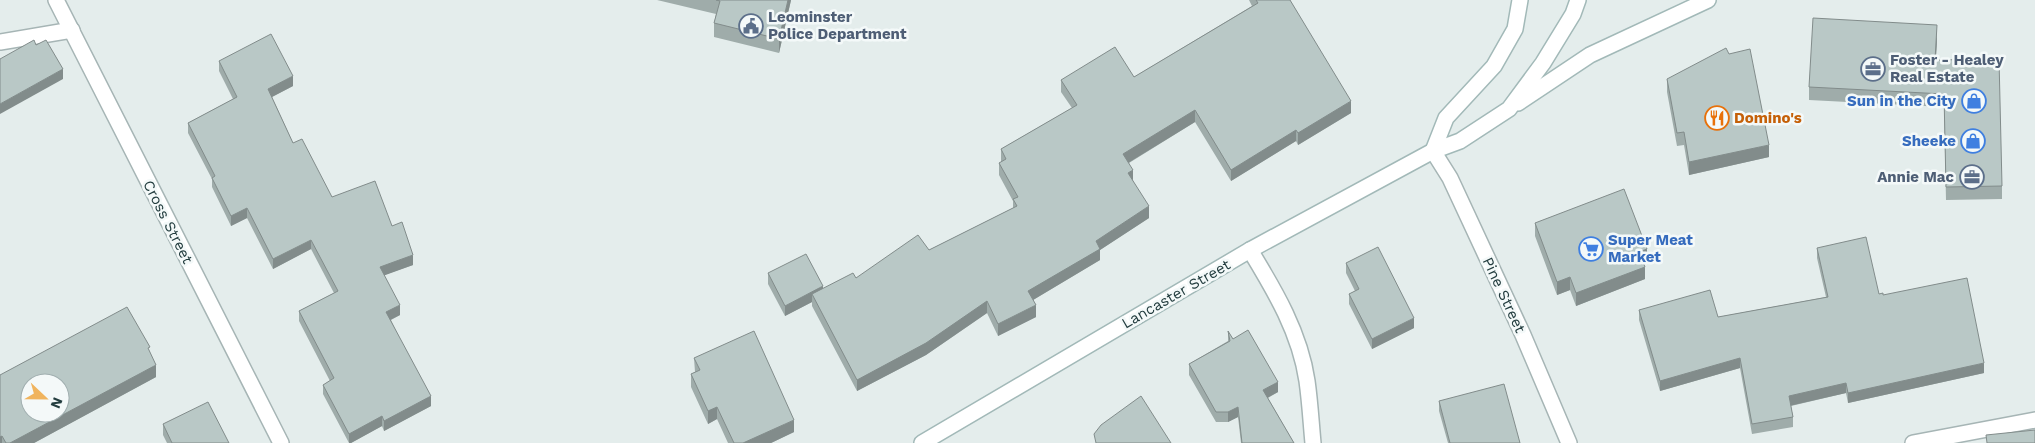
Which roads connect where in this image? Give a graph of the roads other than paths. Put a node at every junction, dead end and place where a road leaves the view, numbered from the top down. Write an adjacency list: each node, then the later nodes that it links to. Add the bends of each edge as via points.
1 (56, 0): 5 (street, Cross Street)
2 (1520, 0): 8 (street, via 1515,29 1494,66 1446,118)
3 (1578, 0): 7 (street, Lancaster Street, via 1543,63)
4 (1708, 0): 7 (street, via 1590,55)
5 (72, 30): 6 (street); 12 (street, Cross Street)
6 (0, 42)
7 (1509, 109): 8 (street, Lancaster Street, via 1460,141)
8 (1434, 151): 9 (street, Lancaster Street); 15 (street, Pine Street, via 1450,178 1515,318)
9 (1250, 250): 13 (street, Lancaster Street); 14 (street, via 1288,317 1299,349 1307,380)
10 (2035, 420): 11 (street)
11 (1945, 440): 16 (street)
12 (280, 443)
13 (922, 443)
14 (1313, 443)
15 (1569, 443)
16 (1913, 443)

